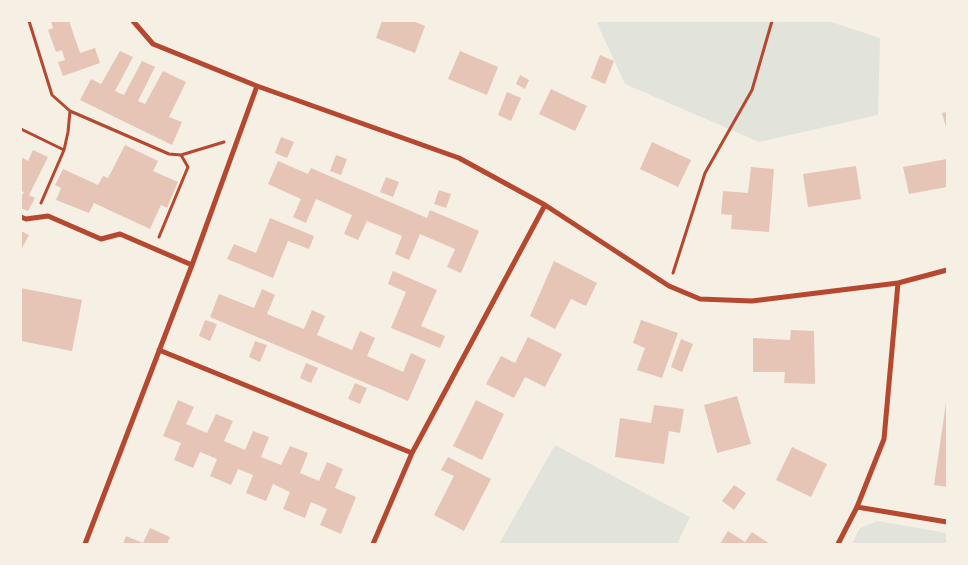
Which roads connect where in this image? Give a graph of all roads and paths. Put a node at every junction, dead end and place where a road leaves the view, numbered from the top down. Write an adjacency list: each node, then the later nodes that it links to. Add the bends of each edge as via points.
1 (29, 21): 5 (path, via 52,95)
2 (133, 21): 4 (street, via 154,44)
3 (772, 21): 17 (path, via 752,90 705,173)
4 (257, 86): 7 (street); 10 (street, via 459,158)
5 (70, 111): 8 (path); 9 (path, via 169,154)
6 (21, 129): 8 (path)
7 (238, 138): 9 (path); 14 (street)
8 (64, 150): 12 (path)
9 (181, 155): 13 (path, via 188,167)
10 (545, 205): 17 (street); 19 (street)
11 (21, 217): 12 (street)
12 (34, 218): 13 (street, via 48,216 100,239 120,234)
13 (154, 249): 14 (street)
14 (192, 265): 18 (street)
15 (947, 270): 16 (street)
16 (898, 283): 17 (street, via 752,301 700,299); 20 (street, via 884,439)
17 (669, 286)
18 (159, 350): 19 (street); 22 (street)
19 (412, 453): 23 (street)
20 (857, 507): 21 (street); 24 (street)
21 (947, 522)
22 (85, 544)
23 (373, 544)
24 (838, 544)

